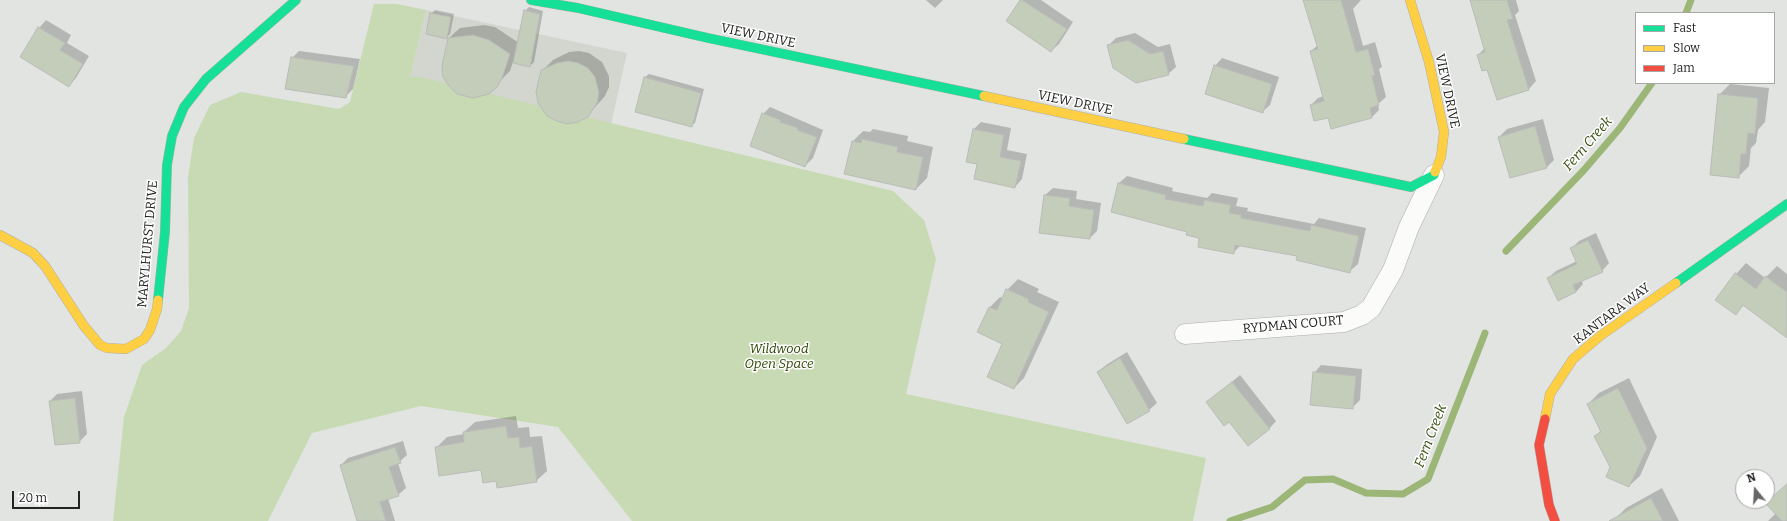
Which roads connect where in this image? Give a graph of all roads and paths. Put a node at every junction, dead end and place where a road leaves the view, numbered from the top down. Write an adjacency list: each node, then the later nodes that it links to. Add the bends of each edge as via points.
1 (296, 0): 6 (street, MARYLHURST DRIVE, via 206,79 184,107 172,136 167,165 165,232 158,310 144,339 126,350 100,345 84,326 45,266 33,253)
2 (531, 0): 4 (street, VIEW DRIVE, via 1411,187)
3 (1410, 0): 4 (street, VIEW DRIVE, via 1429,62 1444,132 1441,157)
4 (1434, 175): 7 (street, RYDMAN COURT, via 1409,226 1393,270 1371,308 1362,316 1344,322)
5 (1787, 204): 8 (street, KANTARA WAY, via 1600,336 1573,359 1550,394 1539,446 1549,505)
6 (0, 236)
7 (1185, 334)
8 (1555, 521)

